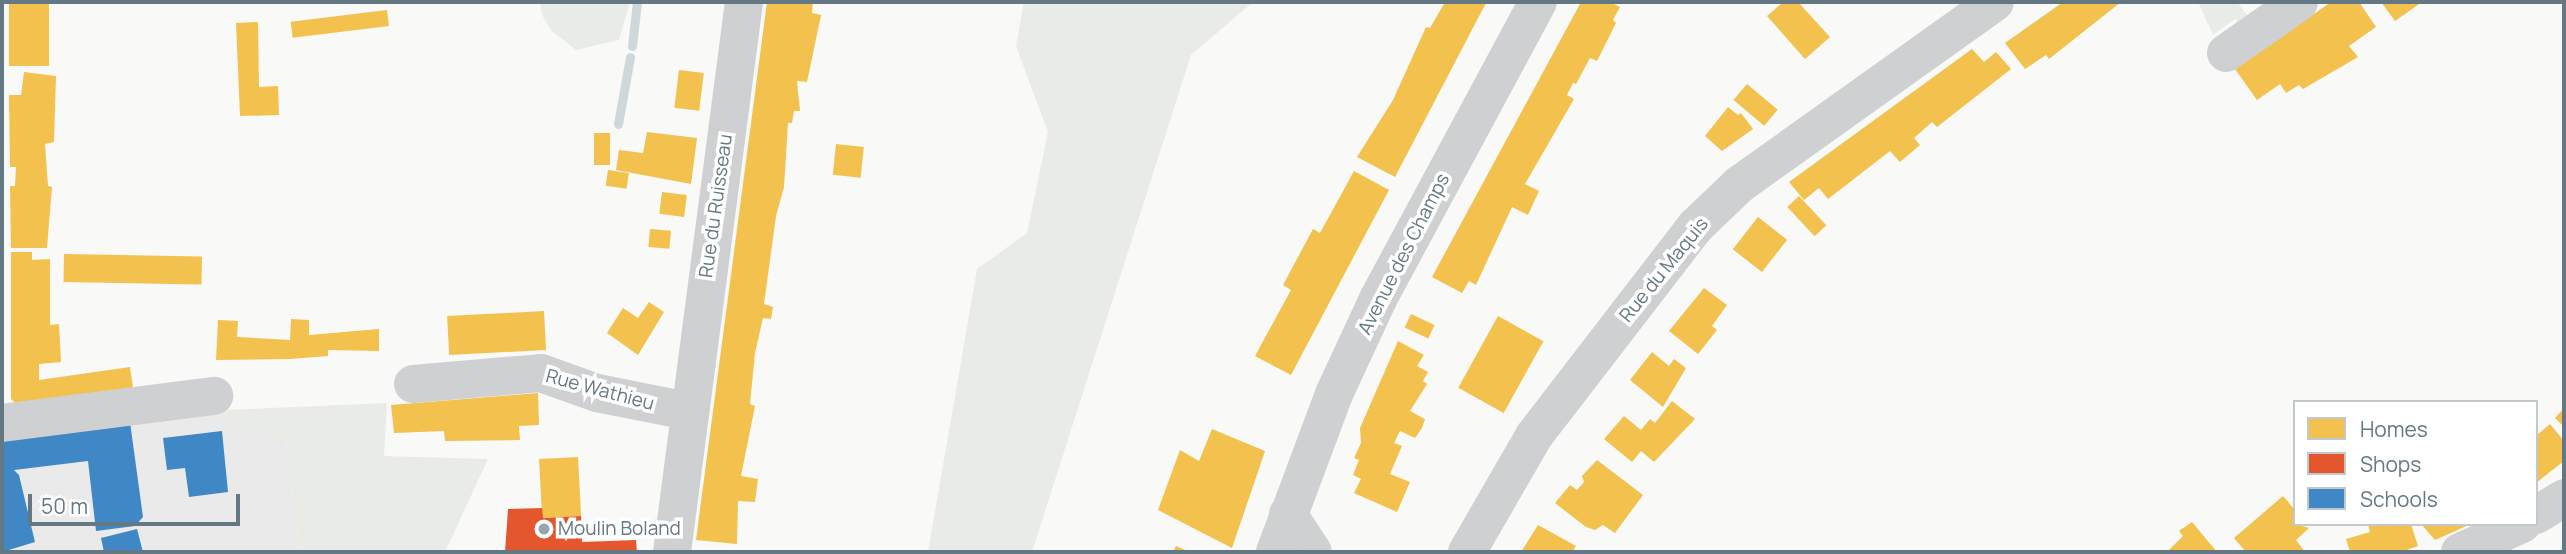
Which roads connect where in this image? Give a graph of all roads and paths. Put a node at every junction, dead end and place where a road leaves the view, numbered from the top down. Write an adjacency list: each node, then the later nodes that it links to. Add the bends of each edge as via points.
1 (744, 2): 8 (street, Rue du Ruisseau)
2 (1538, 2): 11 (street, Avenue des Champs, via 1378,299 1334,394)
3 (1995, 2): 17 (street, Rue du Maquis, via 1740,184 1696,226 1534,436)
4 (2299, 2): 5 (street)
5 (2226, 52)
6 (413, 384): 8 (street, Rue Wathieu, via 541,373 597,393)
7 (214, 396): 9 (street)
8 (688, 411): 14 (street)
9 (2, 423)
10 (2564, 498): 12 (street)
11 (1288, 514): 15 (street, Avenue des Champs); 16 (street)
12 (2538, 514)
13 (2518, 526): 18 (street)
14 (672, 552)
15 (1275, 552)
16 (1313, 552)
17 (1467, 552)
18 (2460, 552)

